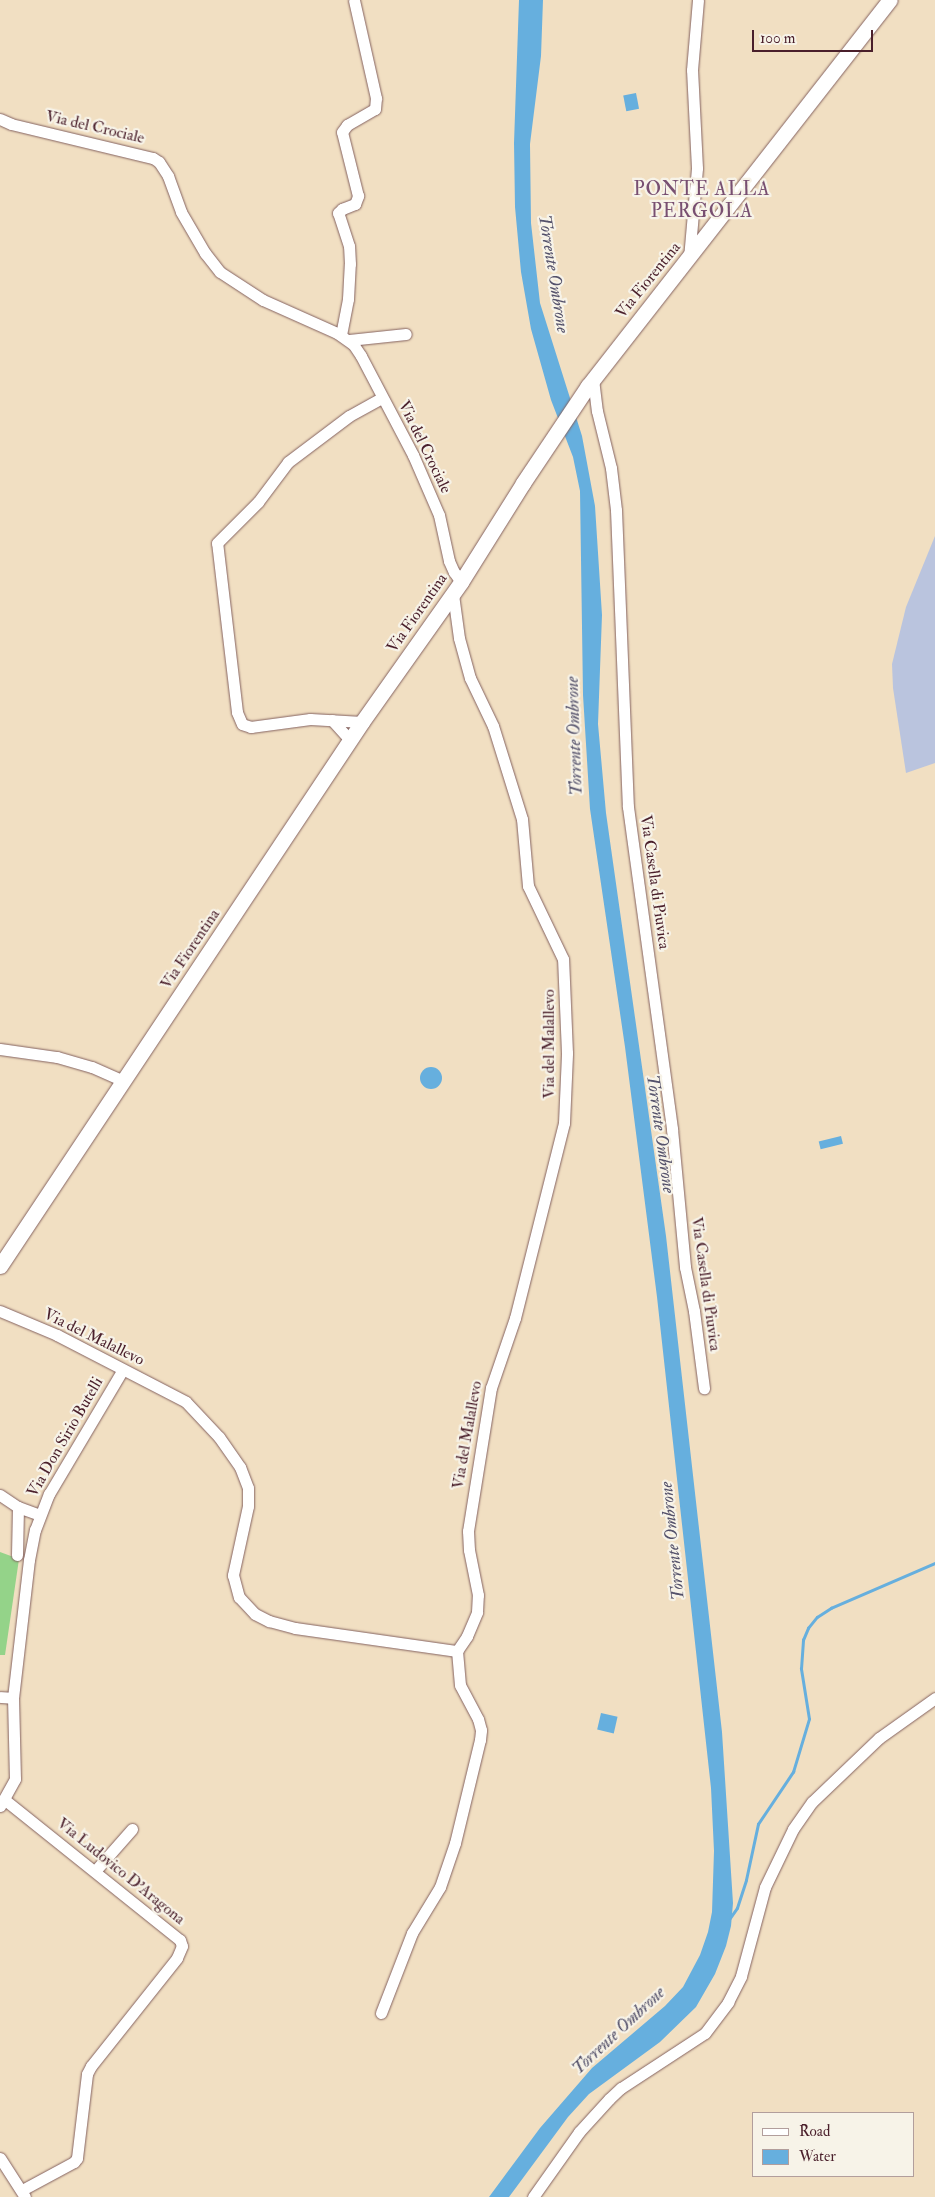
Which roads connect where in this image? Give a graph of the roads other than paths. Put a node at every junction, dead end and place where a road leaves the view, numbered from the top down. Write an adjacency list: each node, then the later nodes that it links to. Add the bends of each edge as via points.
1 (354, 0): 7 (street, via 376,98 375,109 347,125 342,132 358,196 355,204 340,210 339,218 349,246 350,264)
2 (698, 0): 5 (street, via 692,70 697,168)
3 (890, 0): 5 (main road, Via Fiorentina)
4 (0, 119): 7 (street, Via del Crociale, via 153,158 168,176 181,212 220,272 263,300)
5 (689, 258): 8 (main road, Via Fiorentina)
6 (406, 334): 7 (street)
7 (345, 338): 9 (street, Via del Crociale, via 361,356)
8 (590, 383): 10 (main road, Via Fiorentina); 19 (street, Via Casella di Piuvica, via 611,468 616,510 628,807 672,1129 685,1268)
9 (382, 398): 10 (street, Via del Crociale, via 418,464 439,515); 11 (street, via 349,416 288,462 258,502 217,543 237,712 242,724 248,727 300,719)
10 (457, 588): 12 (main road, Via Fiorentina); 24 (street, Via del Malallevo, via 459,638 470,678 493,726 522,819 528,886 563,959 567,1053 564,1123 515,1318 491,1388 468,1531 478,1595 477,1612 468,1636)
11 (332, 720): 12 (street); 13 (street)
12 (362, 722): 13 (main road, Via Fiorentina)
13 (350, 740): 15 (main road, Via Fiorentina)
14 (0, 1049): 15 (street, via 57,1057 92,1067)
15 (123, 1082): 16 (main road, Via Fiorentina)
16 (0, 1266)
17 (0, 1312): 18 (street, Via del Malallevo, via 57,1335)
18 (122, 1371): 22 (street, Via Don Sirio Butelli, via 59,1476); 24 (street, Via del Malallevo, via 186,1402 219,1437 240,1467 249,1496 234,1582 239,1597 255,1614 295,1628)
19 (704, 1388)
20 (0, 1495): 21 (street)
21 (18, 1507): 22 (street); 23 (street)
22 (40, 1515): 26 (street, Via Don Sirio Butelli, via 29,1560)
23 (17, 1555)
24 (457, 1651): 31 (street, via 460,1685 478,1719 480,1740 455,1843 440,1887 412,1933)
25 (0, 1697): 26 (street)
26 (13, 1698): 28 (street, Via Don Sirio Butelli, via 15,1774)
27 (935, 1698): 34 (street, via 879,1738 812,1802 793,1829 765,1887 742,1976 705,2033 609,2099 579,2132)
28 (2, 1803): 30 (street, Via Ludovico D'Aragona)
29 (132, 1829): 30 (street)
30 (95, 1871): 33 (street, Via Ludovico D'Aragona, via 180,1940 181,1952 91,2066 87,2074 77,2158)
31 (381, 2013)
32 (0, 2158): 33 (street)
33 (24, 2193)
34 (533, 2197)

